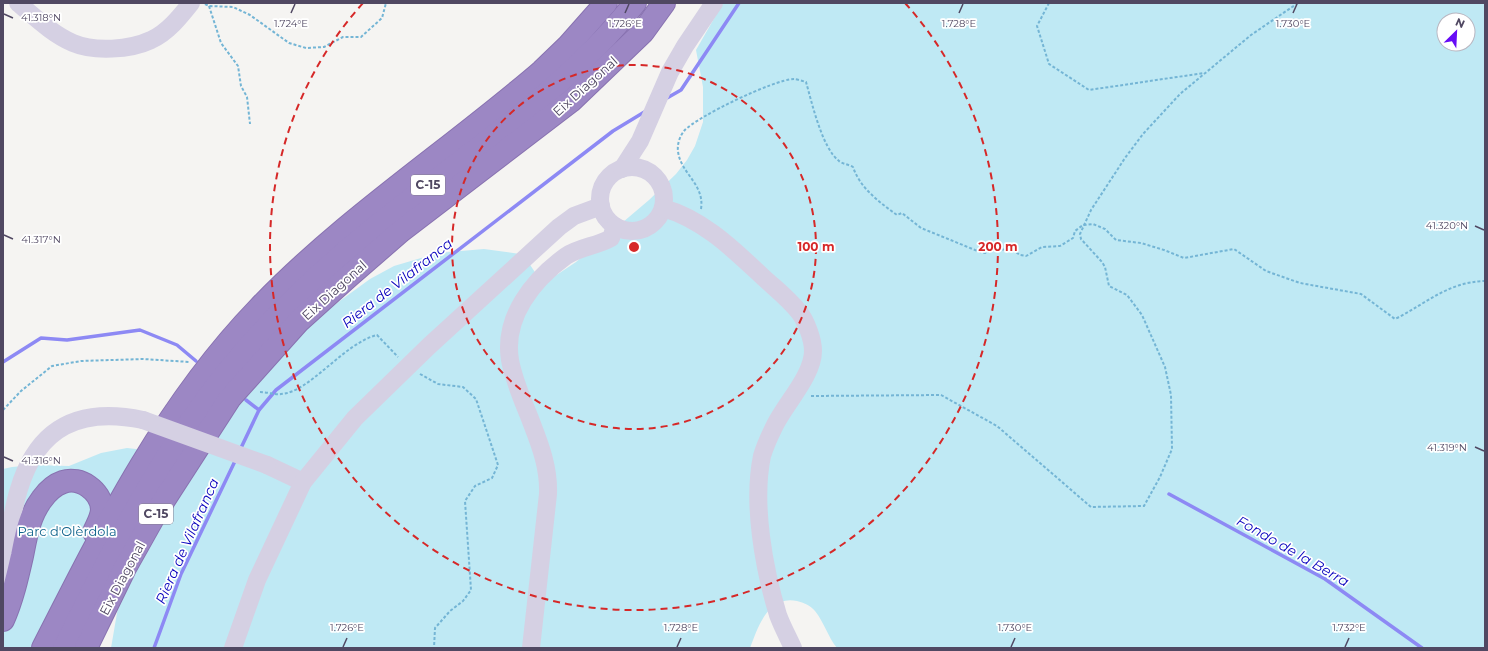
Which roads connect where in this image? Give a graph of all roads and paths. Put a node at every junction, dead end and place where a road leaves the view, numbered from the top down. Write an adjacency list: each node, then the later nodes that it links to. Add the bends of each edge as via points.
1 (18, 3): 2 (street, via 57,34 73,43 93,48 120,48 151,40 170,27)
2 (191, 3)
3 (204, 3): 12 (path)
4 (386, 3): 12 (path, via 382,18 361,37 343,37 324,46 306,48 289,43 250,15 233,7)
5 (606, 3): 32 (highway, via 542,71 350,224 258,308 199,378 176,410 113,512)
6 (635, 3): 35 (highway, Eix Diagonal / C-15, via 586,56 541,97 331,264 240,356 198,410 160,468)
7 (664, 3): 13 (highway, Eix Diagonal / C-15)
8 (676, 3): 13 (highway, via 663,20)
9 (714, 3): 16 (street, via 670,72)
10 (1049, 3): 14 (path, via 1037,26 1048,64 1089,90)
11 (1298, 3): 14 (path, via 1251,35)
12 (209, 6): 15 (path, via 221,43 238,66 241,86 247,97)
13 (643, 32): 36 (highway, Eix Diagonal / C-15, via 571,101 401,231 299,321 230,398 125,568)
14 (1205, 73): 22 (path, via 1180,94 1136,143)
15 (250, 124)
16 (640, 141): 17 (street); 18 (street)
17 (622, 169): 18 (street, via 639,168); 19 (street, via 608,178 602,188)
18 (649, 172): 20 (street, via 658,180 663,190)
19 (601, 206): 23 (street, via 605,216); 26 (street, via 574,216 559,227)
20 (663, 208): 21 (street); 23 (street, via 660,216 652,224 642,229 632,231)
21 (695, 221): 22 (path, via 702,205 697,184 683,167 678,152 684,130 726,104 766,87 794,79 806,82 818,124 839,162 853,167 858,181 878,201 921,228 980,252 1013,250 1026,256 1042,247 1060,246 1073,238 1075,231); 28 (street, via 748,263 800,313 809,332 813,351 810,369)
22 (1083, 225): 24 (path, via 1100,226 1116,240 1140,243 1184,258 1234,249 1266,271 1300,283 1361,294 1395,319 1453,287); 28 (path, via 1081,240 1102,262 1109,286 1127,295 1142,315 1166,367 1171,395 1172,449 1144,506 1091,507 997,426 941,395)
23 (616, 226): 39 (street, via 611,238 577,250 551,269 526,297 513,322 509,349 512,368 548,476)
24 (1485, 281)
25 (191, 362): 29 (path, via 143,359 81,361 52,366)
26 (407, 367): 27 (path, via 377,335 356,344 300,387 282,394); 30 (street, via 355,418); 38 (path, via 438,384 463,387 476,399 498,465 492,478 476,486 465,501 471,590 435,628)
27 (260, 392)
28 (792, 397): 40 (street, via 781,414 763,455 760,501 763,543 770,582 779,616)
29 (3, 410)
30 (304, 482): 31 (street, bridge, via 143,420 117,415 91,416 76,420 52,435 35,454 22,478); 37 (street, via 257,580)
31 (3, 576)
32 (73, 589): 33 (highway, via 100,520 102,508 92,489 85,484 70,481 56,485 50,490 33,513 16,582); 34 (highway)
33 (3, 620)
34 (43, 648)
35 (64, 648)
36 (86, 648)
37 (233, 648)
38 (434, 648)
39 (531, 648)
40 (793, 648)

